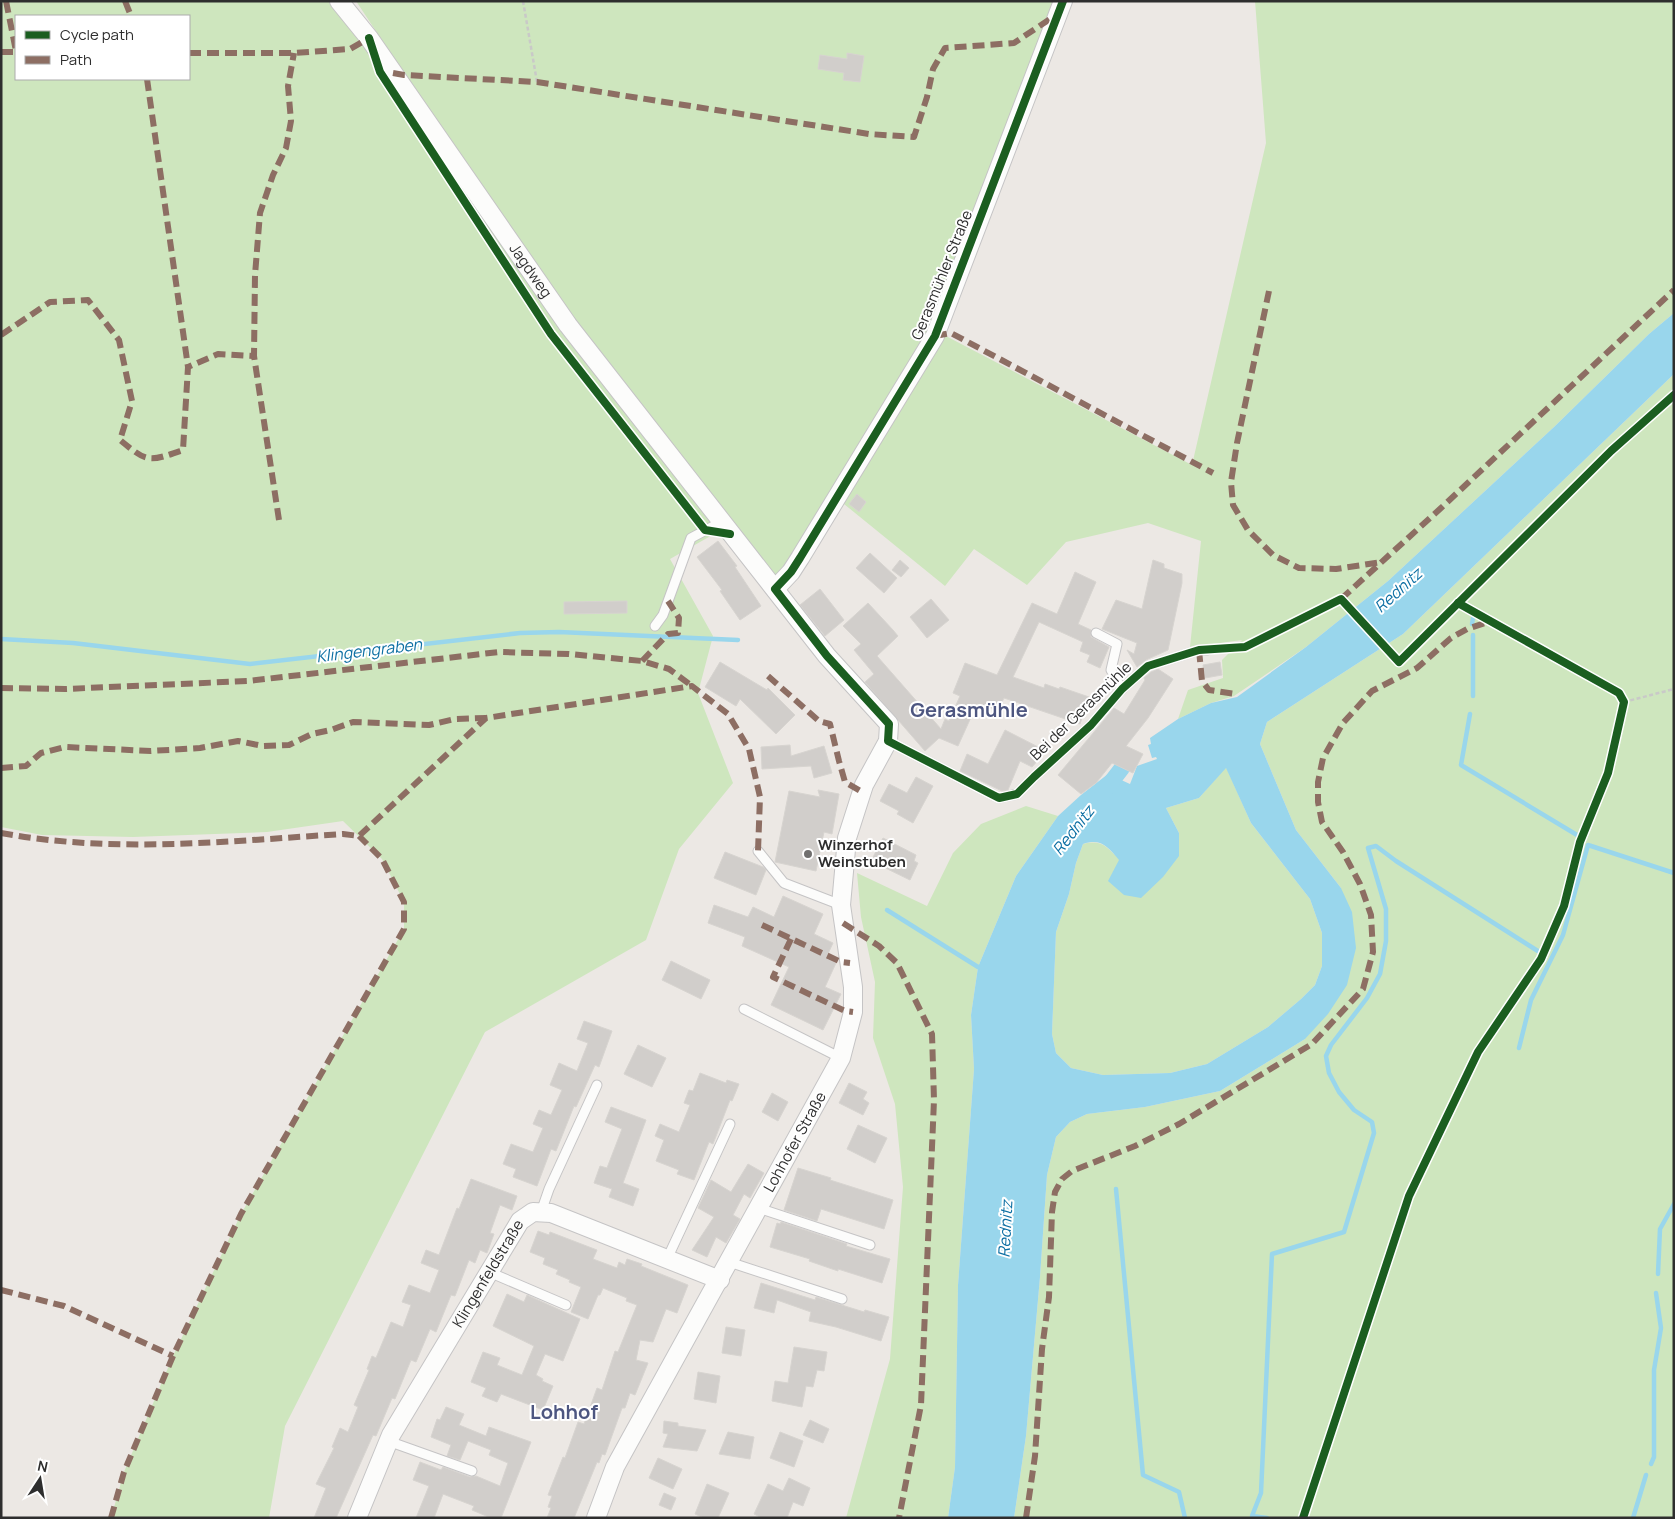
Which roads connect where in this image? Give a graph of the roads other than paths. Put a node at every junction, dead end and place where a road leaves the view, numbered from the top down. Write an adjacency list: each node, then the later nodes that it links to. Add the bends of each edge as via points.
1 (339, 1): 3 (street, Jagdweg, via 369,38 555,308)
2 (1063, 1): 4 (street, Gerasmühler Straße, via 935,336 796,565)
3 (725, 528): 4 (street); 5 (lane, via 691,538 663,615)
4 (775, 589): 9 (street, via 827,656 889,724)
5 (655, 626)
6 (1096, 633): 8 (lane, via 1117,644 1111,670)
7 (1207, 650): 8 (lane, Bei der Gerasmühle, via 1148,666)
8 (1122, 689): 9 (lane, Bei der Gerasmühle, via 1092,725 1017,794 999,798)
9 (888, 741): 11 (street, Lohhofer Straße, via 864,785 847,838)
10 (758, 851): 11 (lane, via 784,884)
11 (841, 905): 13 (street, Lohhofer Straße, via 853,987 853,1012)
12 (744, 1009): 13 (lane)
13 (841, 1058): 16 (street, Lohhofer Straße)
14 (598, 1085): 17 (lane)
15 (730, 1124): 19 (lane)
16 (758, 1208): 18 (lane); 20 (street, Lohhofer Straße)
17 (541, 1212): 19 (street, Klingenfeldstraße, via 551,1213); 21 (street, Klingenfeldstraße, via 533,1212 520,1221)
18 (870, 1245)
19 (668, 1259): 22 (street, Klingenfeldstraße)
20 (729, 1262): 22 (street, Lohhofer Straße); 23 (lane)
21 (489, 1272): 24 (lane); 25 (street, Klingenfeldstraße)
22 (720, 1280): 28 (street, Lohhofer Straße, via 615,1467)
23 (842, 1299)
24 (566, 1306)
25 (388, 1441): 26 (lane); 27 (street, Klingenfeldstraße)
26 (472, 1472)
27 (357, 1518)
28 (596, 1518)

